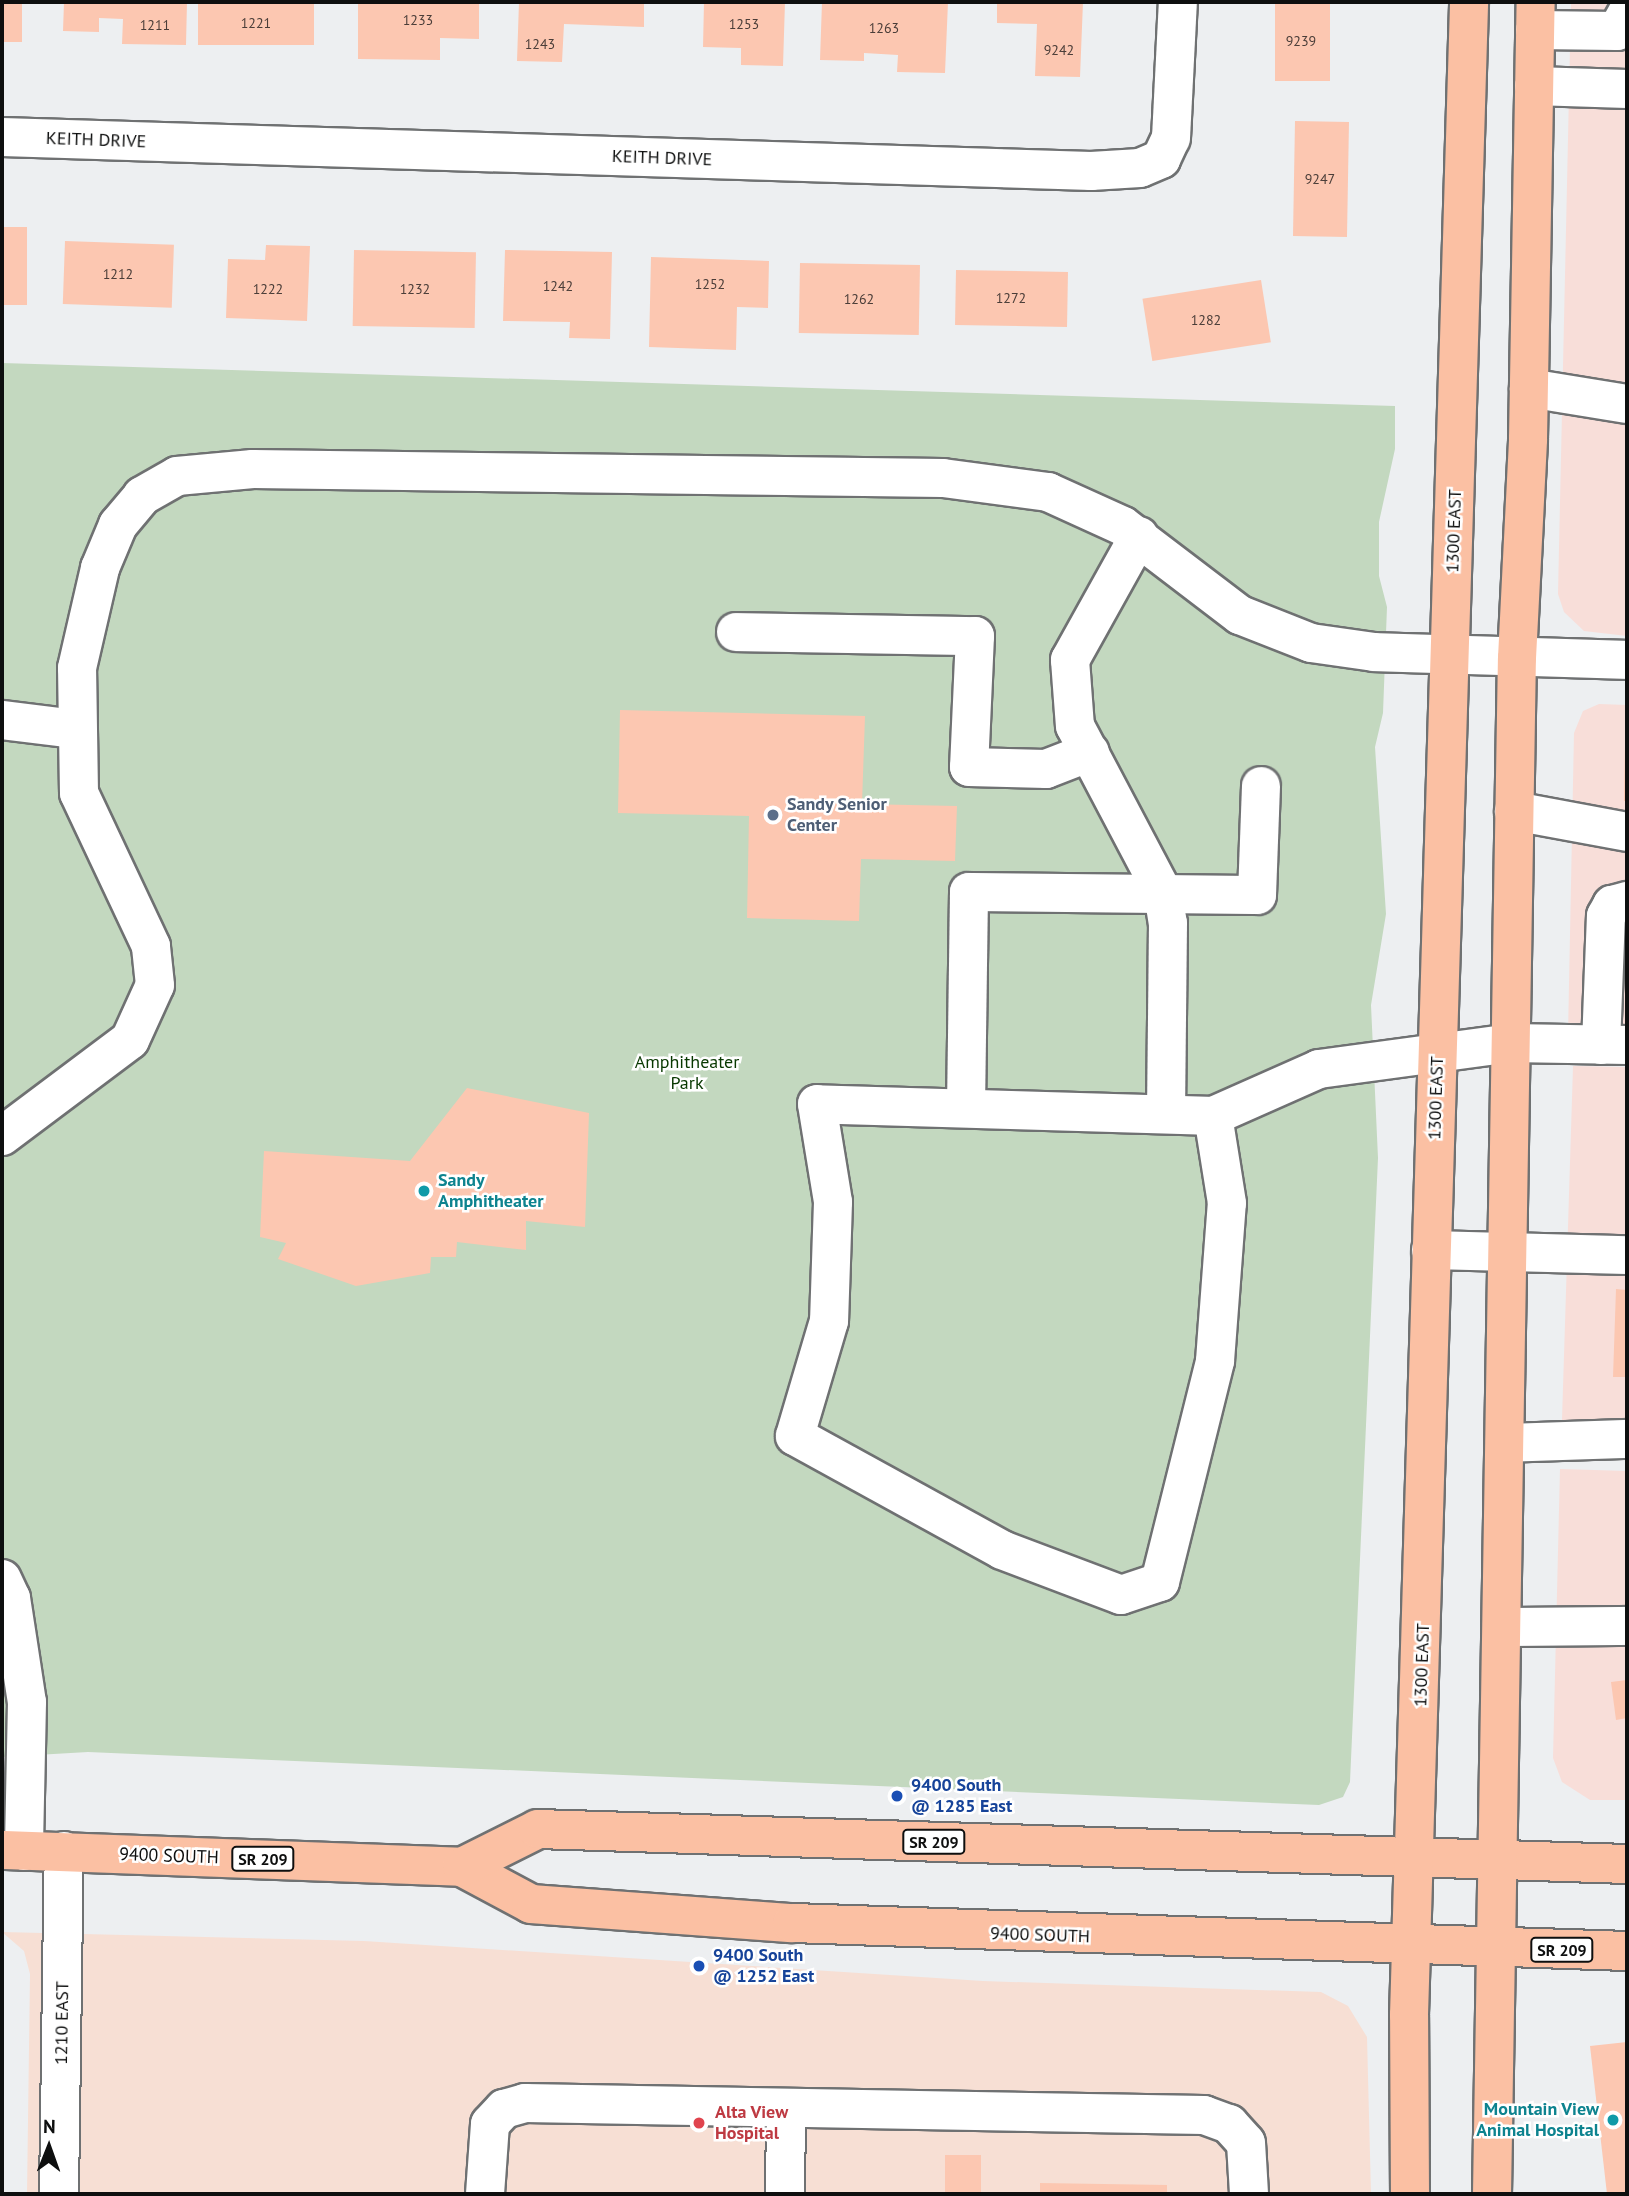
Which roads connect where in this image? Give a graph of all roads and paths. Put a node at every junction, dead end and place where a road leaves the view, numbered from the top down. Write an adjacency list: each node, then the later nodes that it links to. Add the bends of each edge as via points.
1 (1178, 2): 7 (street, KEITH DRIVE, via 1171,138 1161,159 1140,168 1091,171)
2 (1469, 2): 12 (main road, 1300 EAST)
3 (1627, 13): 4 (street, via 1617,30)
4 (1536, 16): 5 (main road)
5 (1534, 86): 6 (street); 8 (main road)
6 (1627, 89)
7 (2, 137)
8 (1529, 388): 9 (street); 13 (main road)
9 (1627, 404)
10 (1139, 536): 12 (street, via 1240,615 1311,643); 16 (street, via 1048,492 943,478 253,468 177,476 142,496 118,525 100,568 77,668); 17 (street, via 1070,660 1075,726)
11 (736, 632): 17 (street, via 975,636 969,767 1046,769)
12 (1451, 656): 13 (street); 25 (main road, 1300 EAST)
13 (1517, 658): 14 (street); 19 (main road)
14 (1627, 660)
15 (2, 720): 16 (street)
16 (75, 729): 29 (street, via 79,793 151,946 155,985 130,1040)
17 (1090, 752): 21 (street)
18 (1261, 786): 21 (street, via 1257,895)
19 (1514, 811): 20 (street); 23 (main road)
20 (1627, 832)
21 (1163, 893): 26 (street, via 969,892); 27 (street, via 1168,923)
22 (1627, 901): 24 (street, via 1612,905 1606,916)
23 (1511, 1043): 24 (street); 25 (street); 31 (main road)
24 (1614, 1045)
25 (1438, 1056): 28 (street, via 1319,1069); 30 (main road, 1300 EAST)
26 (966, 1108): 27 (street); 28 (street, via 817,1104 833,1202 829,1321 795,1436 1002,1550 1121,1595 1160,1582 1215,1361 1227,1203)
27 (1166, 1114): 28 (street)
28 (1213, 1116)
29 (2, 1136)
30 (1432, 1250): 31 (street); 40 (main road, 1300 EAST)
31 (1508, 1252): 32 (street); 34 (main road)
32 (1627, 1255)
33 (1627, 1439): 34 (street)
34 (1505, 1443): 37 (main road)
35 (2, 1579): 38 (street, via 11,1598 27,1702)
36 (1627, 1626): 37 (street)
37 (1502, 1627): 41 (main road)
38 (13, 1850): 39 (main road, 9400 SOUTH / SR 209)
39 (64, 1851): 43 (main road, 9400 SOUTH / SR 209); 48 (street, 1210 EAST)
40 (1415, 1858): 41 (main road, 9400 SOUTH / SR 209); 43 (main road, 9400 SOUTH / SR 209, via 538,1829); 44 (main road, 1300 EAST)
41 (1498, 1860): 42 (main road, 9400 SOUTH / SR 209); 45 (main road)
42 (1627, 1864)
43 (462, 1867): 44 (main road, 9400 SOUTH / SR 209, via 531,1904 956,1932)
44 (1412, 1947): 45 (main road, 9400 SOUTH / SR 209); 52 (main road, 1300 EAST)
45 (1496, 1948): 46 (main road, 9400 SOUTH / SR 209); 53 (main road)
46 (1627, 1951)
47 (786, 2108): 49 (street, via 514,2104 490,2124); 50 (street); 51 (street, via 1217,2118 1246,2143)
48 (60, 2194)
49 (485, 2194)
50 (785, 2194)
51 (1249, 2194)
52 (1410, 2194)
53 (1492, 2194)

